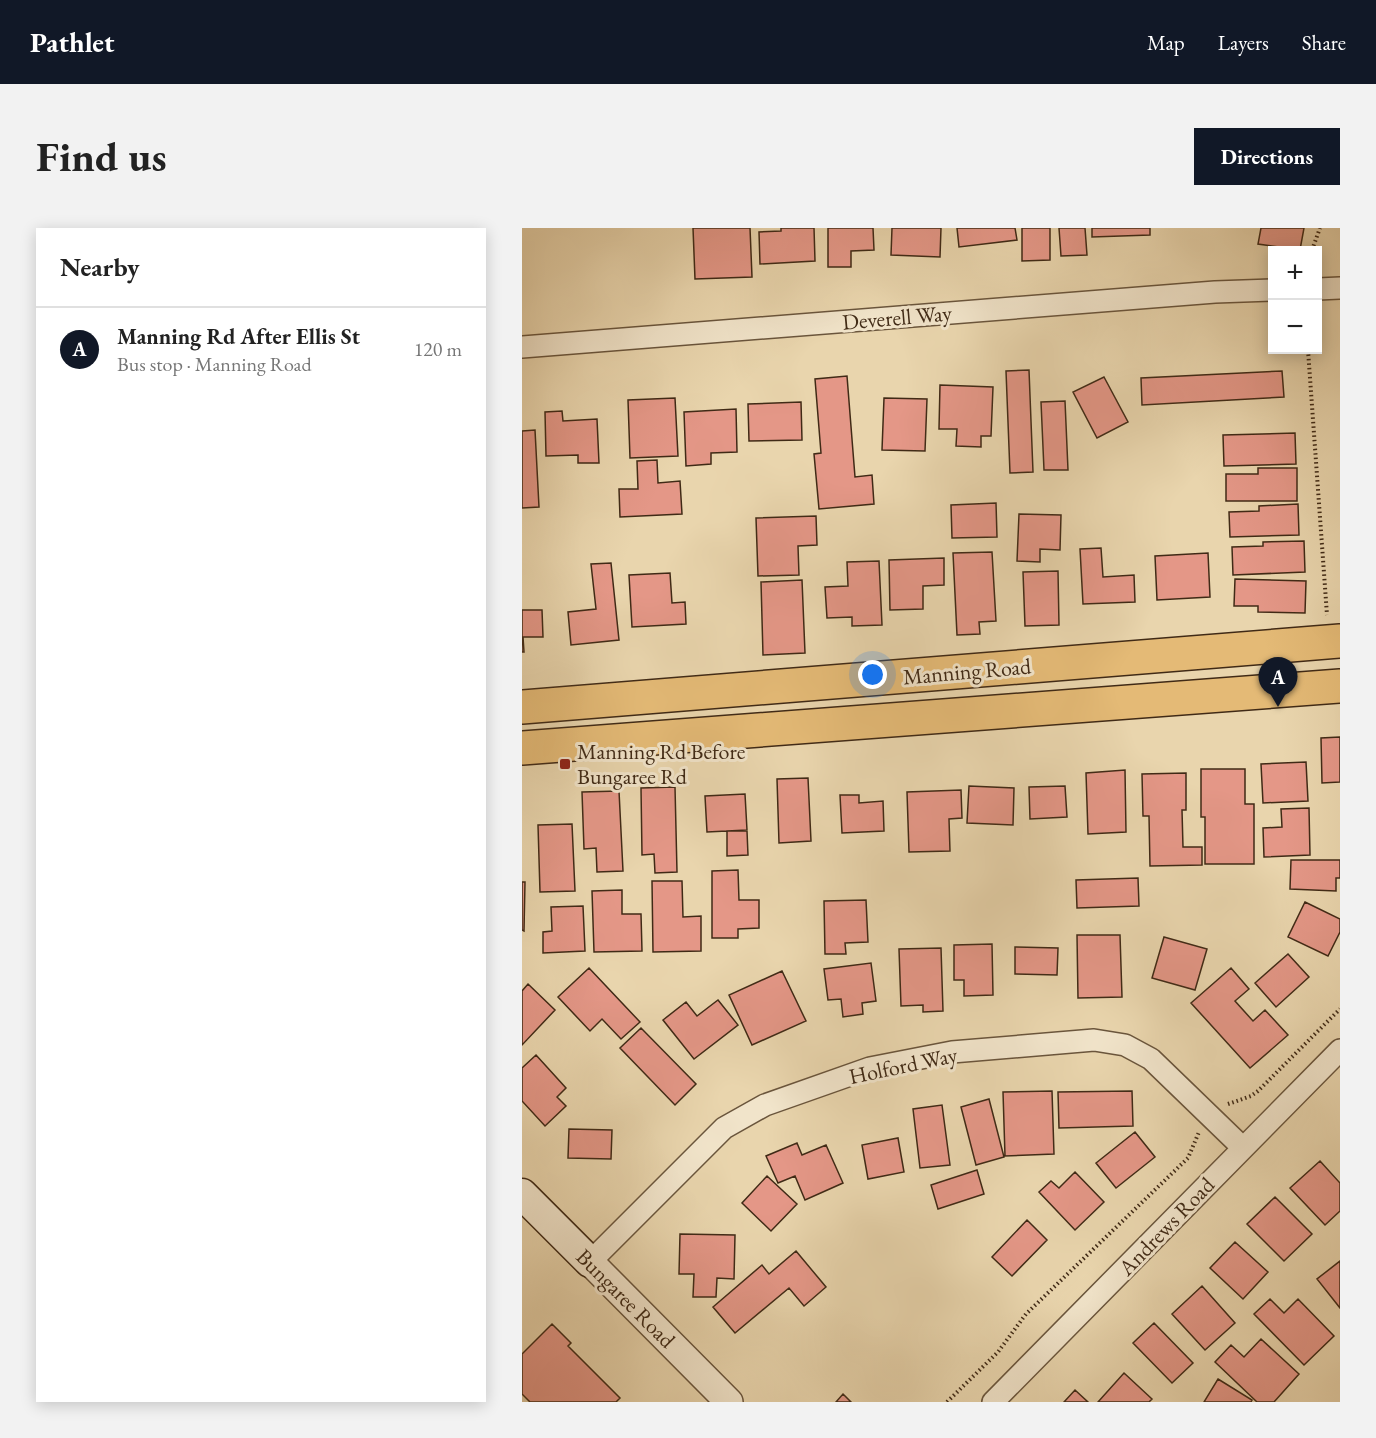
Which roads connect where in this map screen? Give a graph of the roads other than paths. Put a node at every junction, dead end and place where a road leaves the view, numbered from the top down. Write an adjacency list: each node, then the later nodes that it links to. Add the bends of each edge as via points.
1 (1340, 288): 2 (street)
2 (1322, 289)
3 (1268, 290): 4 (street, Deverell Way, via 1191,293)
4 (522, 347)
5 (1334, 629): 7 (main road, Manning Road)
6 (1340, 686): 8 (main road, Manning Road)
7 (522, 707)
8 (522, 748)
9 (1340, 1050): 10 (street, Andrews Road)
10 (1242, 1147): 12 (street, Holford Way, via 1151,1059 1125,1044 1094,1040 952,1052 870,1068 765,1105 724,1128); 14 (street, Andrews Road)
11 (522, 1194): 12 (main road, Bungaree Road)
12 (590, 1262): 13 (street, Bungaree Road)
13 (729, 1402)
14 (993, 1402)

